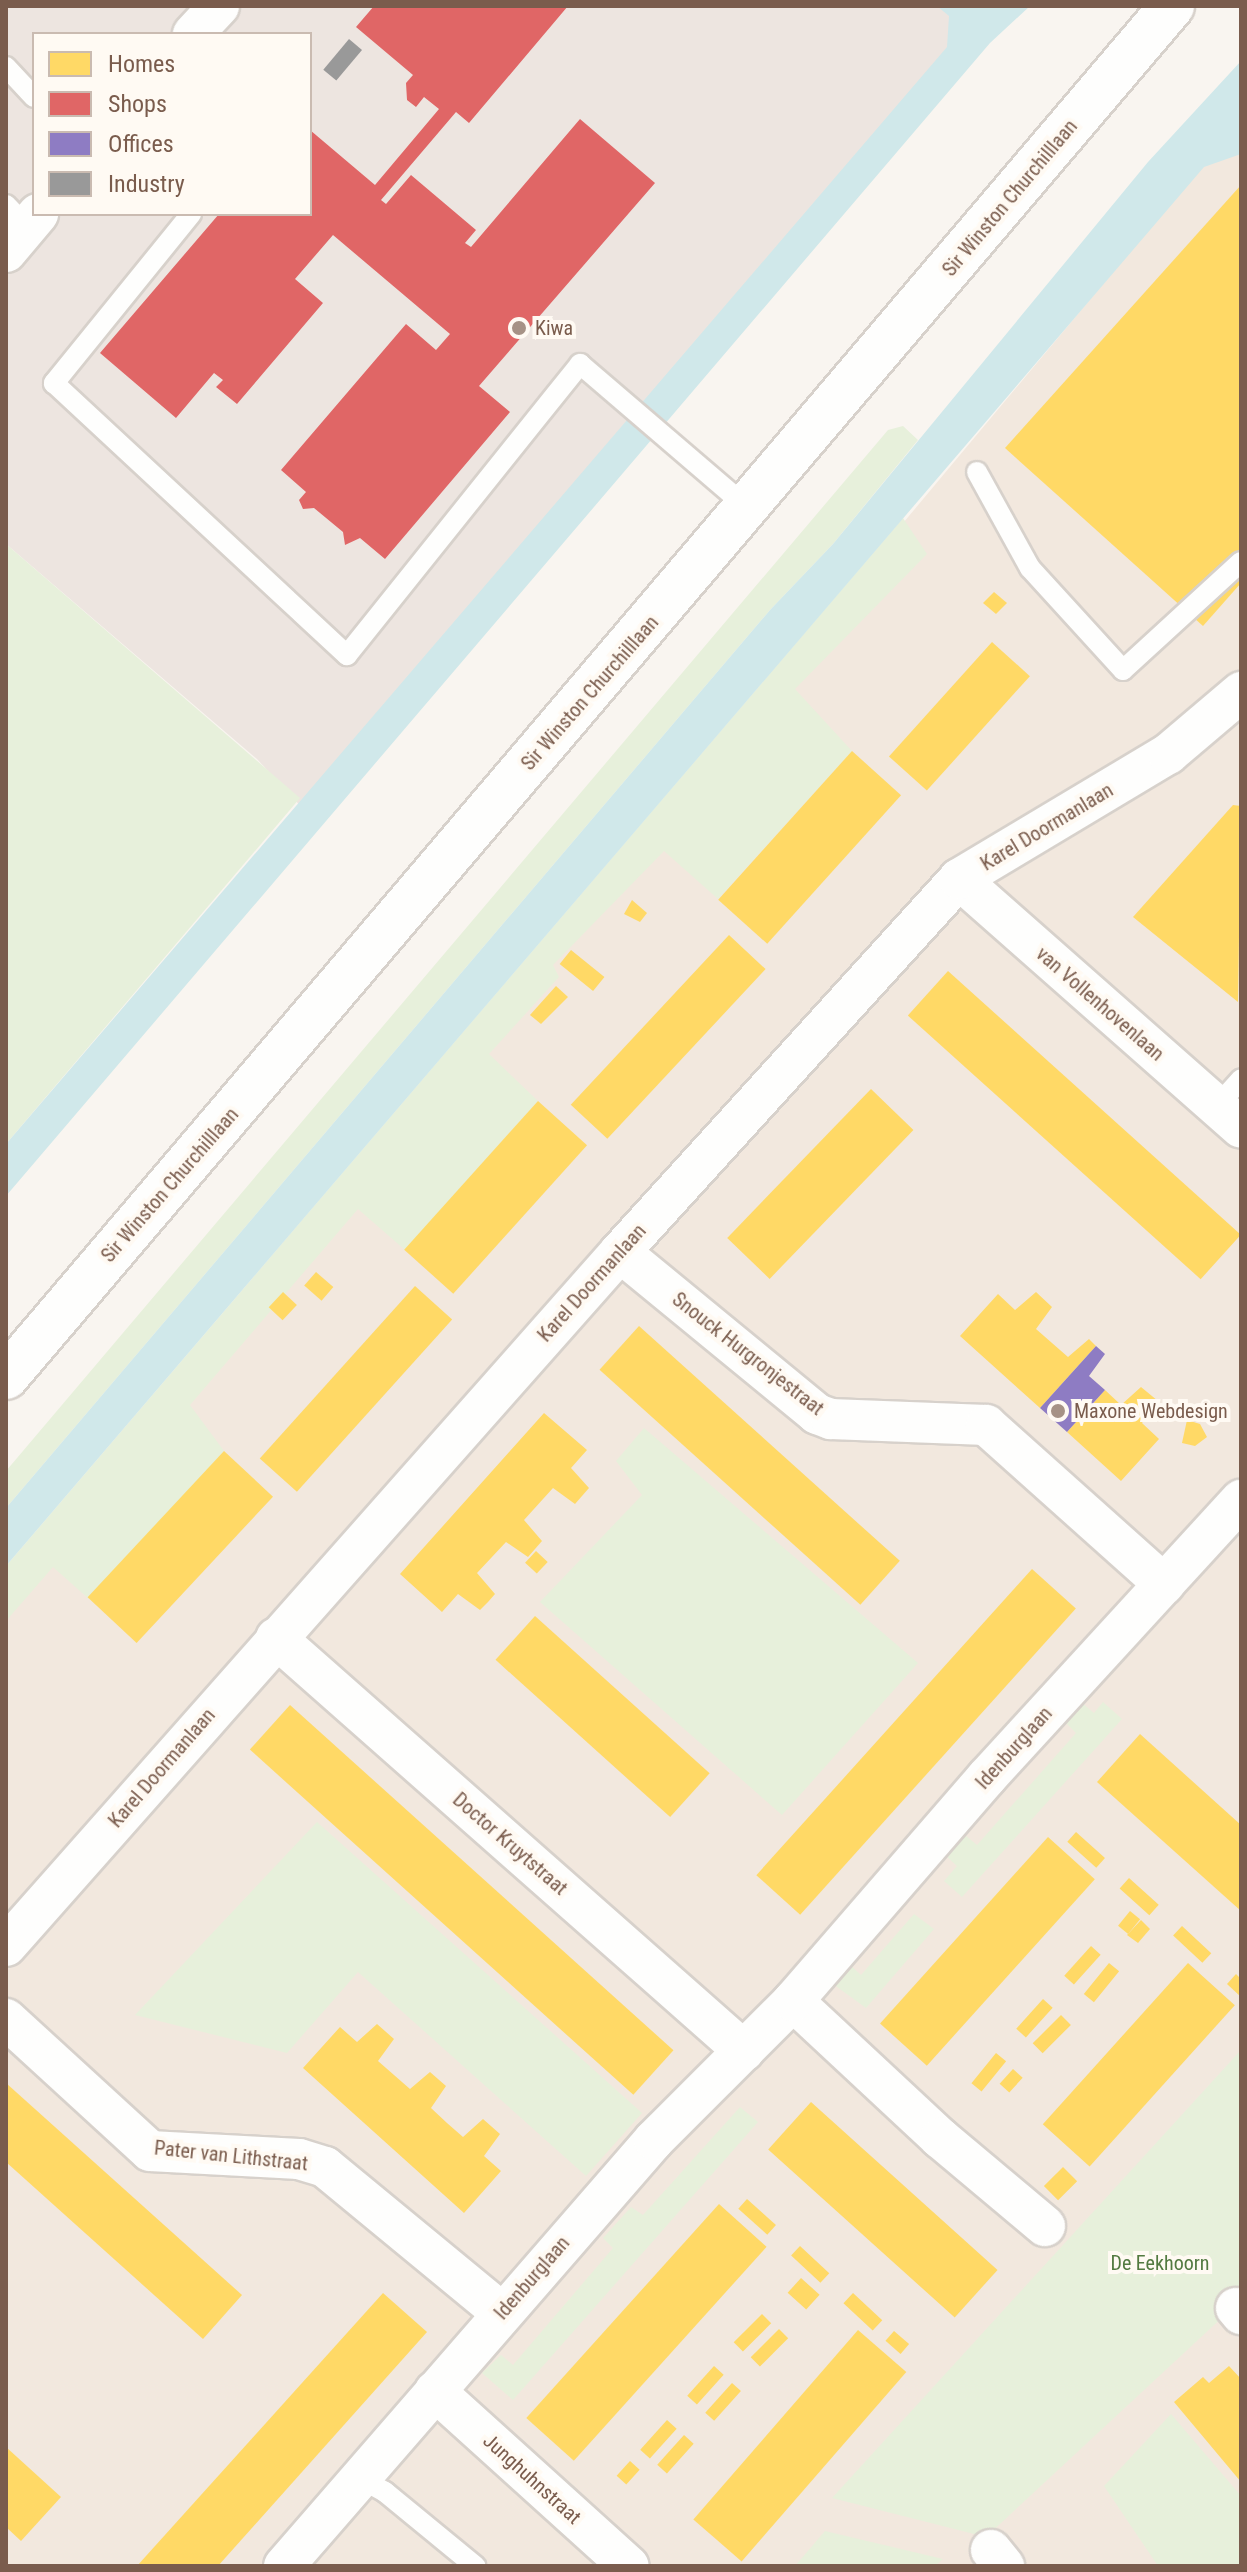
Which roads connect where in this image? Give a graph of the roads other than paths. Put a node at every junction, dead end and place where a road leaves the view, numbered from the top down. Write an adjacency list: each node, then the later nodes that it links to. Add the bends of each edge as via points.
1 (219, 6): 3 (street)
2 (1172, 6): 8 (street, Sir Winston Churchilllaan)
3 (195, 32)
4 (6, 67): 5 (lane)
5 (32, 95)
6 (189, 216): 8 (lane, via 54,383 347,655 580,364)
7 (977, 472): 9 (lane, via 1030,568 1123,670)
8 (748, 508): 14 (street, Sir Winston Churchilllaan)
9 (1241, 562)
10 (1241, 692): 11 (street, Karel Doormanlaan, via 1168,754)
11 (959, 879): 12 (street, van Vollenhovenlaan); 13 (street, Karel Doormanlaan)
12 (1233, 1104)
13 (620, 1252): 16 (street, Snouck Hurgronjestraat, via 817,1414 831,1419 986,1425); 17 (street, Karel Doormanlaan)
14 (6, 1377)
15 (1241, 1500): 16 (street, Idenburglaan)
16 (1164, 1584): 19 (street, Idenburglaan)
17 (276, 1638): 18 (street, Karel Doormanlaan); 21 (street, Doctor Kruytstraat)
18 (6, 1946)
19 (793, 2001): 21 (street, Idenburglaan); 22 (street, via 940,2138)
20 (6, 2019): 23 (street, Pater van Lithstraat, via 150,2151 299,2159 325,2167)
21 (744, 2051): 23 (street, Idenburglaan, via 654,2140)
22 (1045, 2226)
23 (501, 2312): 24 (street, Idenburglaan)
24 (435, 2391): 25 (street, Idenburglaan); 28 (street, Junghuhnstraat)
25 (358, 2477): 26 (street, Idenburglaan); 27 (lane, via 385,2492)
26 (284, 2566)
27 (475, 2566)
28 (629, 2566)

